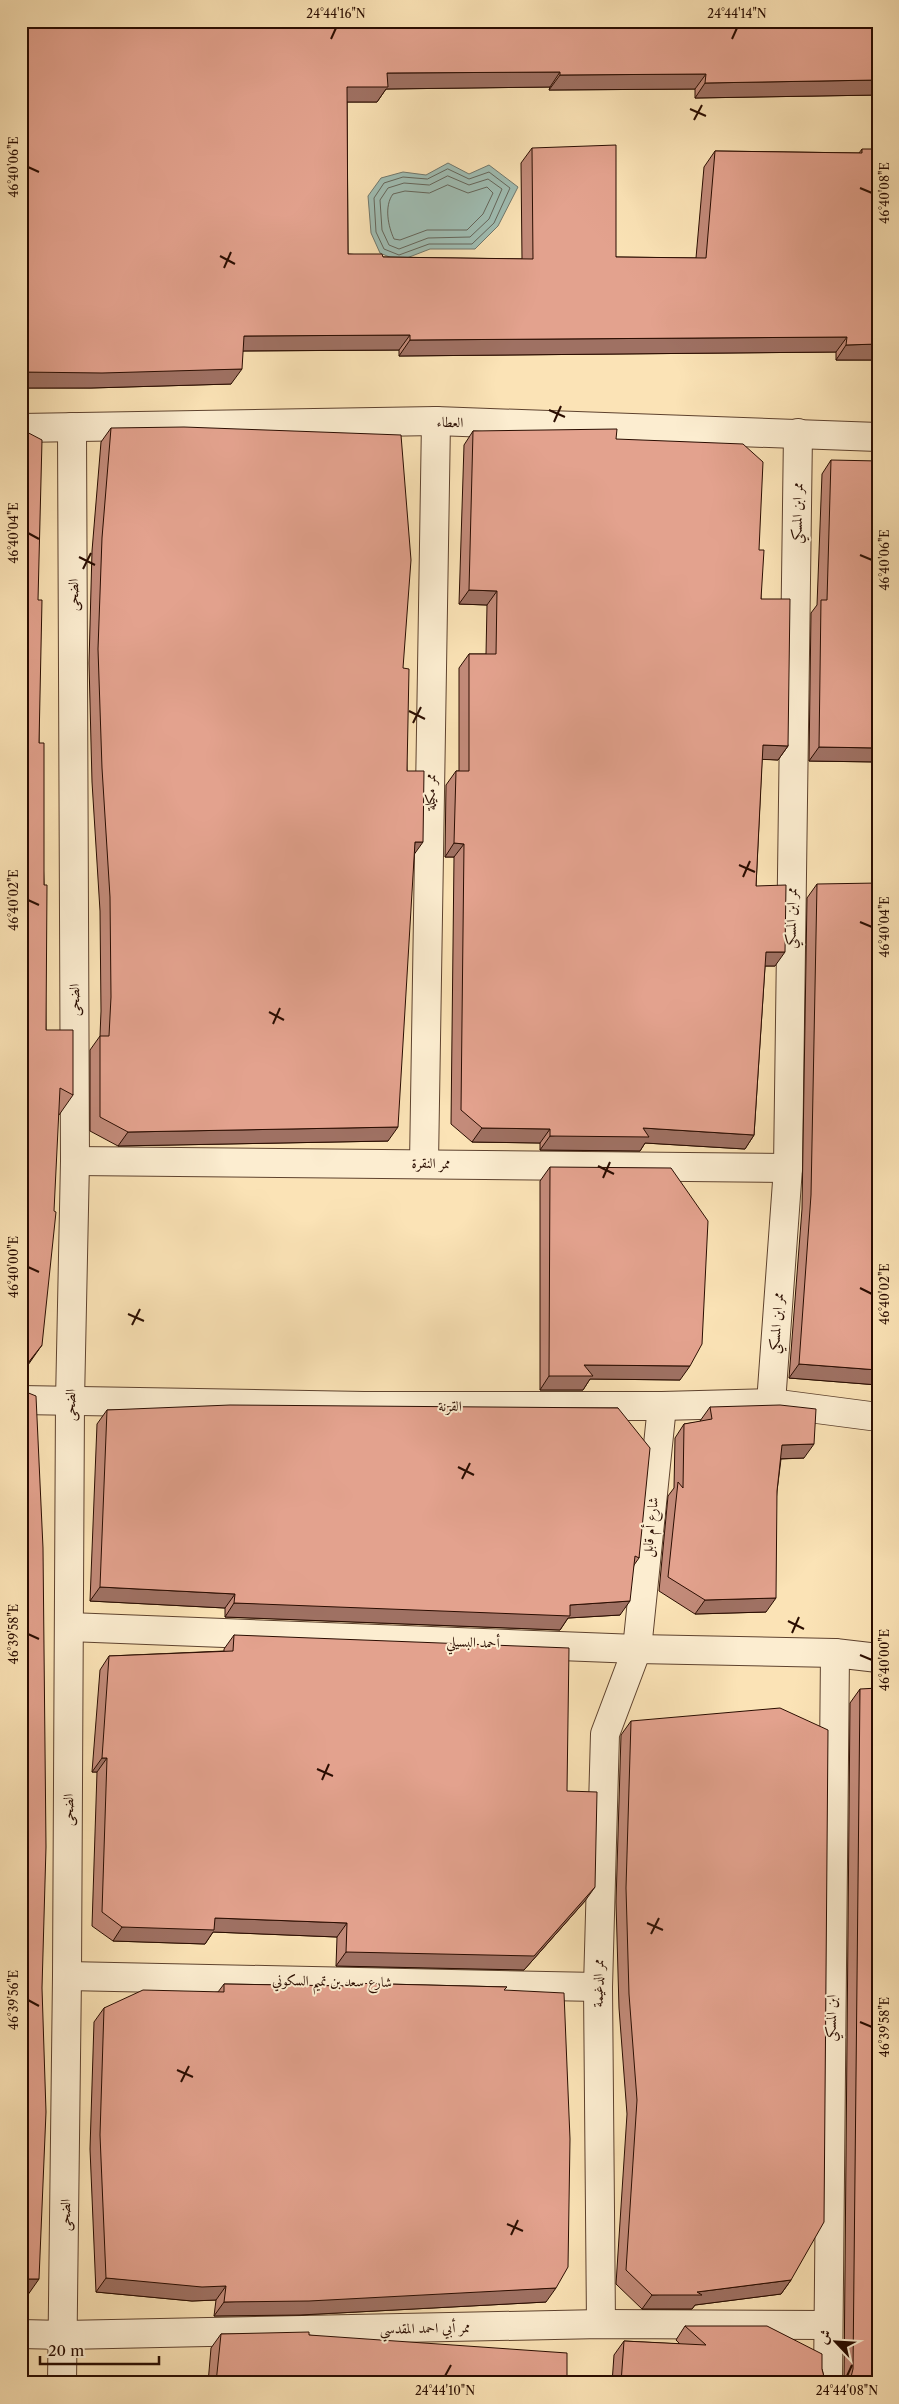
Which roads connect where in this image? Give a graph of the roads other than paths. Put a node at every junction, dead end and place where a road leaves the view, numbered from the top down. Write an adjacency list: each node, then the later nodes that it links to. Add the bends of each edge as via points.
1 (436, 421): 2 (street, العطاء); 4 (street, العطاء); 7 (street, ممر مكيلة)
2 (72, 427): 3 (street, العطاء); 6 (street, الضحى)
3 (21, 428)
4 (798, 433): 5 (street, العطاء); 8 (street, ممر ابن المسكي)
5 (878, 437)
6 (75, 1161): 7 (street, ممر النقرة); 10 (street, الضحى)
7 (424, 1163): 8 (street, ممر النقرة)
8 (788, 1168): 11 (street, ممر ابن المسكي)
9 (21, 1400): 10 (street, القرنة)
10 (70, 1401): 12 (street, القرنة, via 364,1406); 14 (street, الضحى)
11 (770, 1403): 12 (street, القرنة); 13 (street, القرنة)
12 (662, 1406): 15 (street, شارع أم قابل)
13 (878, 1417)
14 (69, 1627): 15 (street, أحمد البسيلي); 18 (street, الضحى)
15 (637, 1649): 16 (street, أحمد البسيلي); 19 (street, ممر الدغيمة, via 605,1734)
16 (835, 1653): 17 (street, أحمد البسيلي); 21 (street, ابن المسكي)
17 (878, 1658)
18 (67, 1976): 19 (street, شارع سعد بن تميم السكوني); 23 (street, الضحى)
19 (598, 1986): 20 (street, ممر الدغيمة)
20 (601, 2324): 21 (street, ممر أبي احمد المقدسي); 23 (street, ممر أبي احمد المقدسي)
21 (828, 2325): 25 (street, ابن المسكي)
22 (21, 2334): 23 (street, ممر أبي احمد المقدسي)
23 (64, 2335): 24 (street, الضحى)
24 (62, 2383)
25 (828, 2383)

